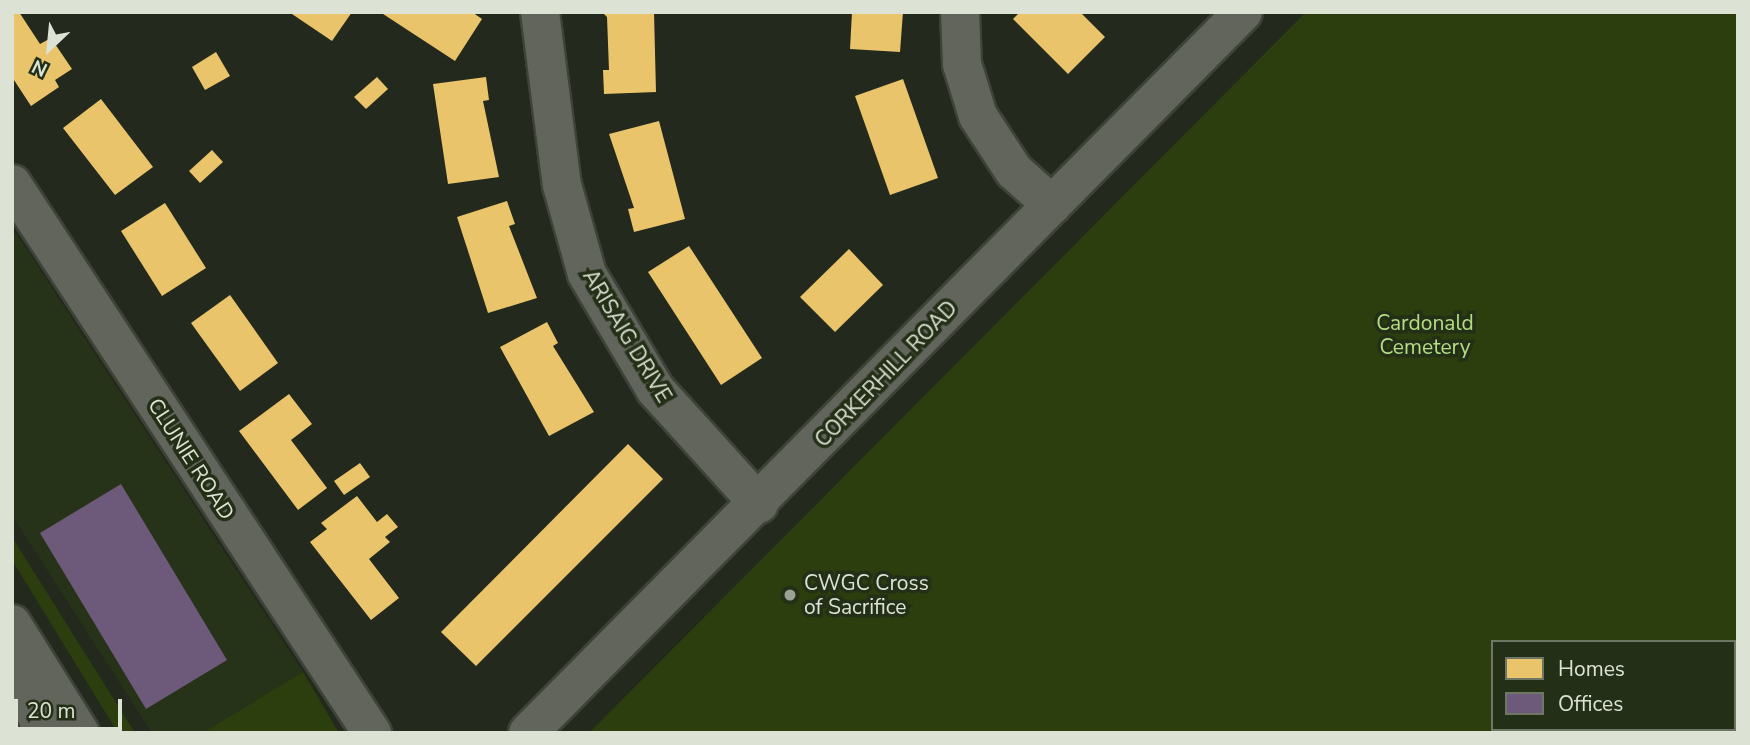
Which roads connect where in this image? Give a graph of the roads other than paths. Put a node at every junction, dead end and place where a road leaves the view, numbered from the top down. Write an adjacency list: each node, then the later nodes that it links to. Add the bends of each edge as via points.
1 (540, 12): 6 (street, ARISAIG DRIVE, via 562,185 587,274 655,389)
2 (960, 12): 5 (street, via 962,64 978,116 1014,171)
3 (1243, 12): 5 (street, CORKERHILL ROAD)
4 (12, 184): 10 (street, CLUNIE ROAD)
5 (1052, 205): 6 (street, CORKERHILL ROAD)
6 (759, 504): 11 (street, CORKERHILL ROAD)
7 (12, 624): 9 (street)
8 (12, 658): 9 (street)
9 (71, 731)
10 (372, 733)
11 (528, 733)

